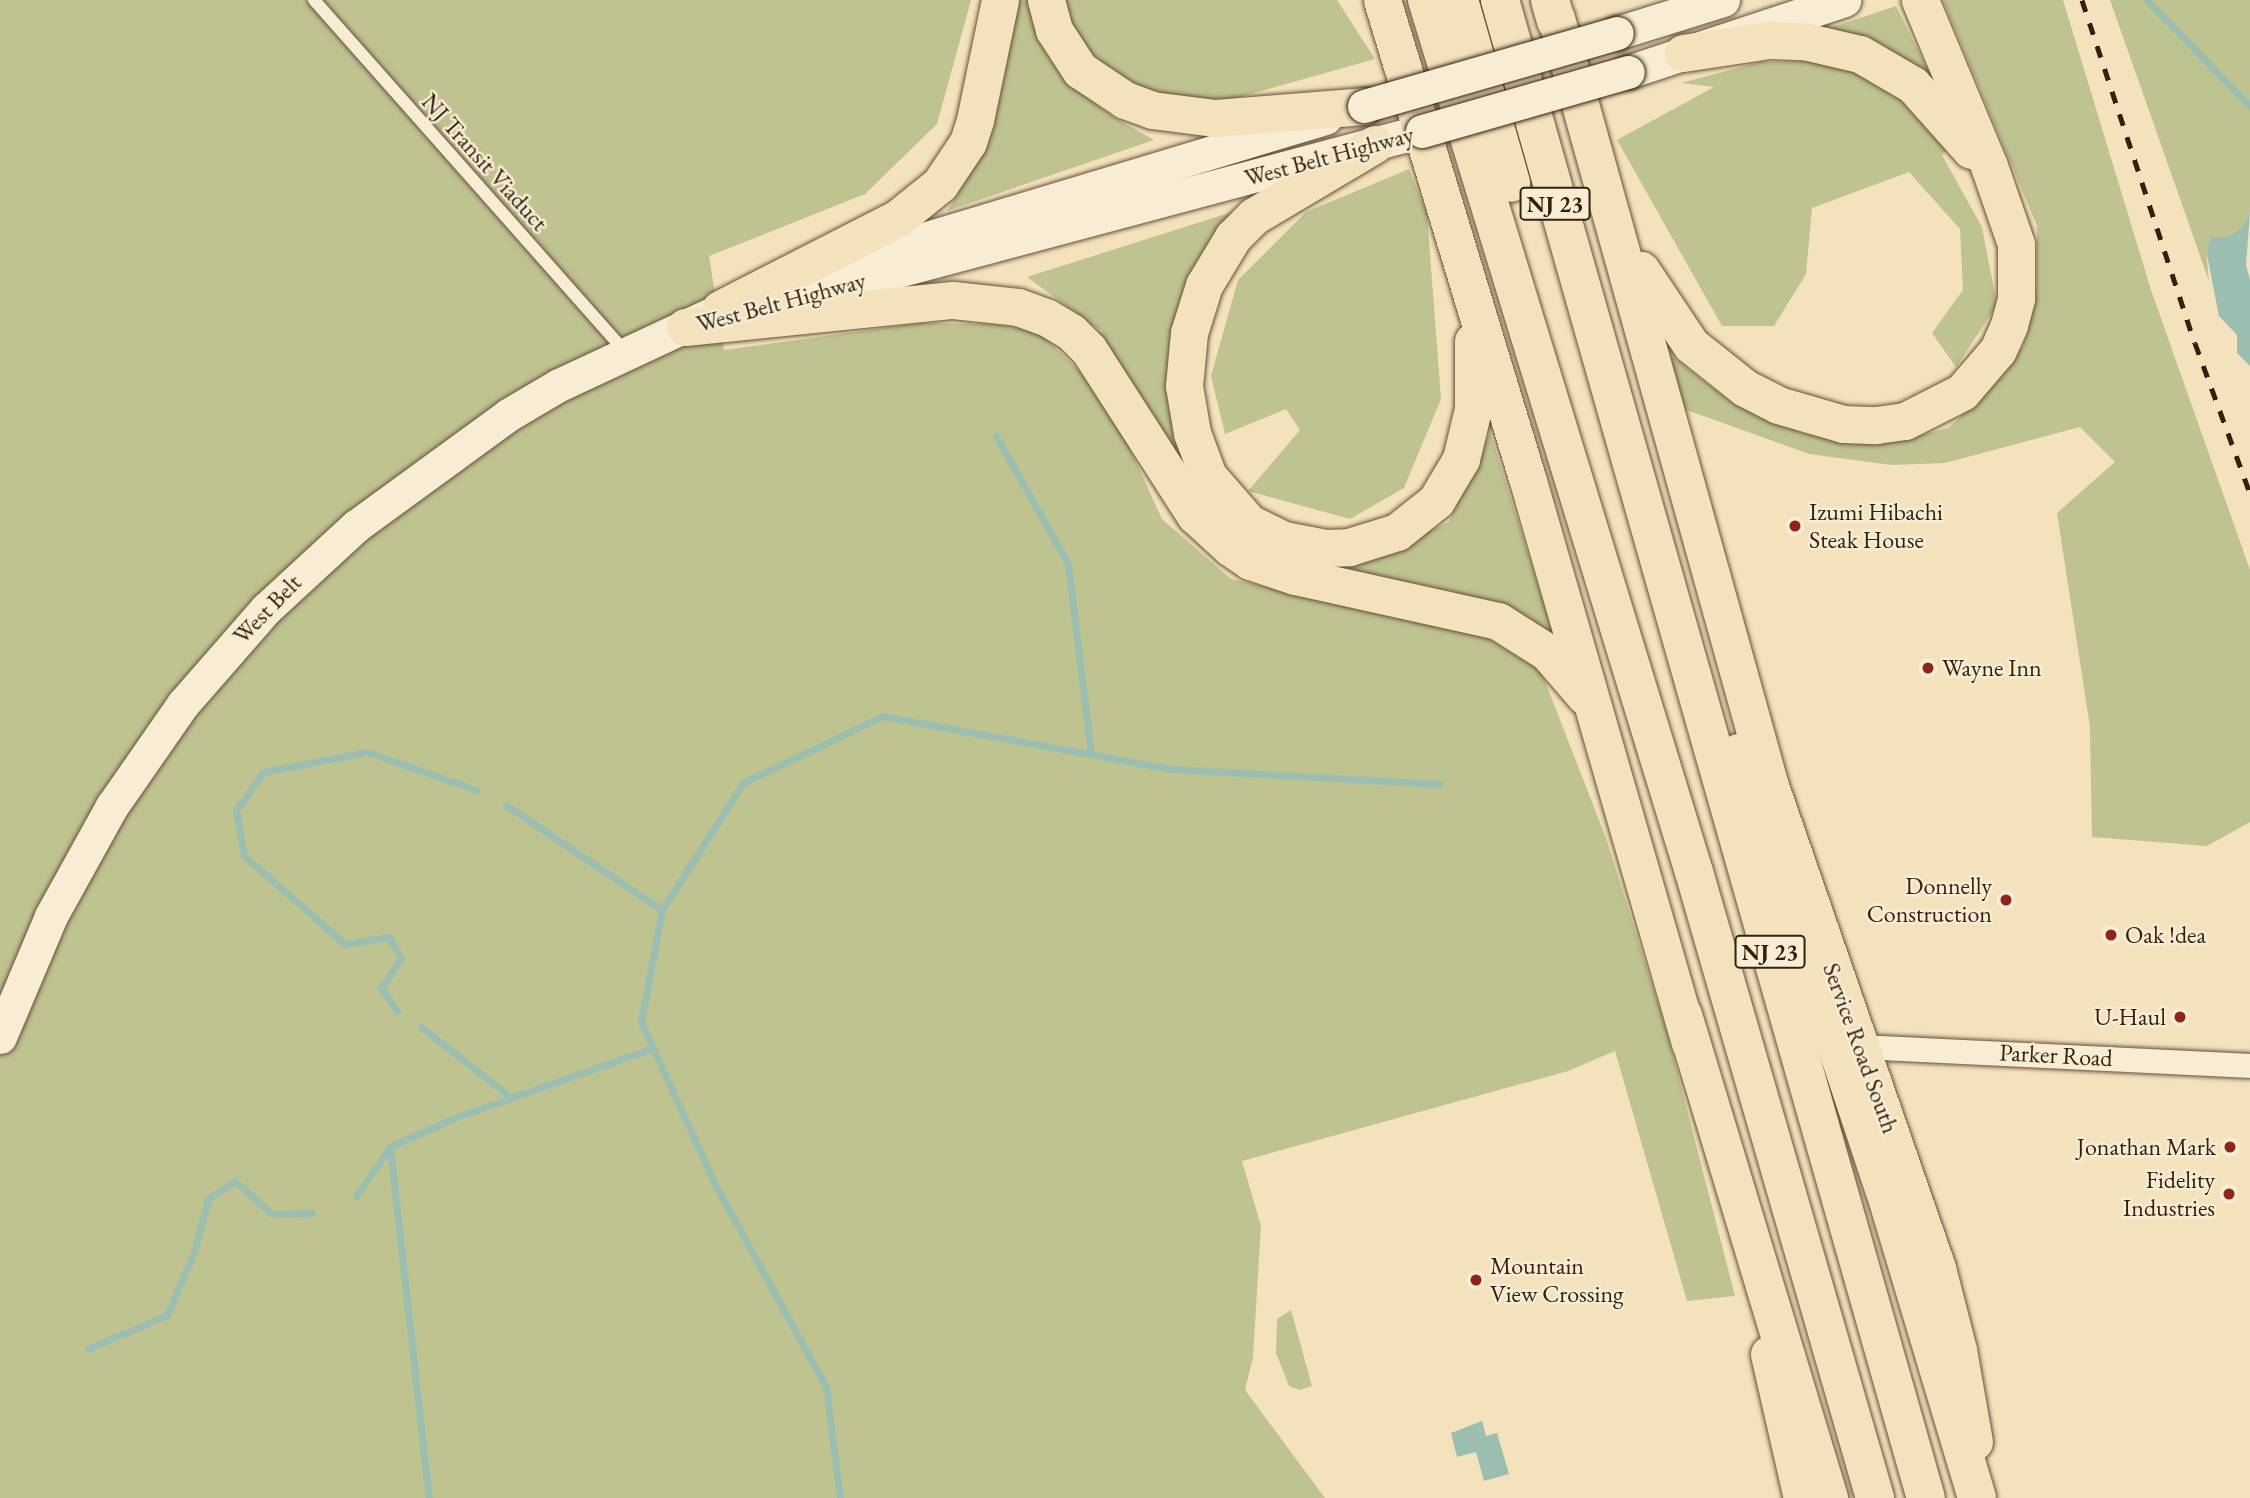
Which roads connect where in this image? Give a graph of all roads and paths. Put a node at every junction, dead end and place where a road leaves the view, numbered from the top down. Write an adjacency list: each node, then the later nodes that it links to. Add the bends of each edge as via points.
1 (314, 0): 20 (lane, NJ Transit Viaduct)
2 (1000, 0): 18 (main road, via 968,142 940,184 898,218)
3 (1046, 0): 13 (main road, via 1054,30 1080,70 1125,100 1152,110 1215,118)
4 (1380, 0): 17 (main road)
5 (1427, 0): 23 (highway, NJ 23)
6 (1459, 0): 23 (highway, via 1618,561)
7 (1500, 0): 21 (highway, NJ 23)
8 (1723, 0): 13 (main road, West Belt Highway, bridge)
9 (1844, 0): 12 (main road, West Belt Highway)
10 (1920, 0): 16 (main road)
11 (1552, 7): 15 (main road)
12 (1683, 53): 14 (main road, West Belt Highway, bridge); 16 (main road, via 1769,40 1804,41 1860,54 1913,85 1949,122 1975,155)
13 (1364, 106): 18 (main road, West Belt Highway, via 790,279)
14 (1375, 144): 17 (main road, via 1254,216 1216,261 1195,308 1184,386 1192,433 1208,476 1250,523 1304,545 1349,547 1397,532 1436,501 1461,459 1473,410 1474,353); 19 (main road, West Belt Highway)
15 (1599, 176): 16 (main road, via 1651,289 1691,345 1745,388 1777,405 1843,424 1905,421 1962,392 1982,371 1998,350 2016,298 2016,244); 26 (main road, Service Road South, via 1770,786)
16 (2008, 214)
17 (1457, 243): 22 (main road)
18 (720, 309): 19 (main road, West Belt Highway)
19 (685, 327): 20 (main road, West Belt); 22 (main road, via 953,300 1018,307 1046,317 1072,332 1089,350 1195,514 1231,548 1251,561 1295,576 1498,621 1547,652)
20 (625, 353): 25 (main road, West Belt, via 508,415 405,487 309,567 222,657 161,734 106,816 51,916)
21 (1612, 407): 31 (highway, NJ 23); 32 (highway, via 1703,646 1861,1116)
22 (1596, 714): 24 (main road)
23 (1694, 872): 30 (highway, NJ 23)
24 (1683, 1015): 28 (main road); 29 (highway)
25 (0, 1037)
26 (1862, 1047): 27 (street, Parker Road); 33 (main road, Service Road South, via 1937,1268 1958,1350)
27 (2250, 1066)
28 (1802, 1498)
29 (1829, 1498)
30 (1875, 1498)
31 (1926, 1498)
32 (1977, 1498)
33 (1984, 1498)

